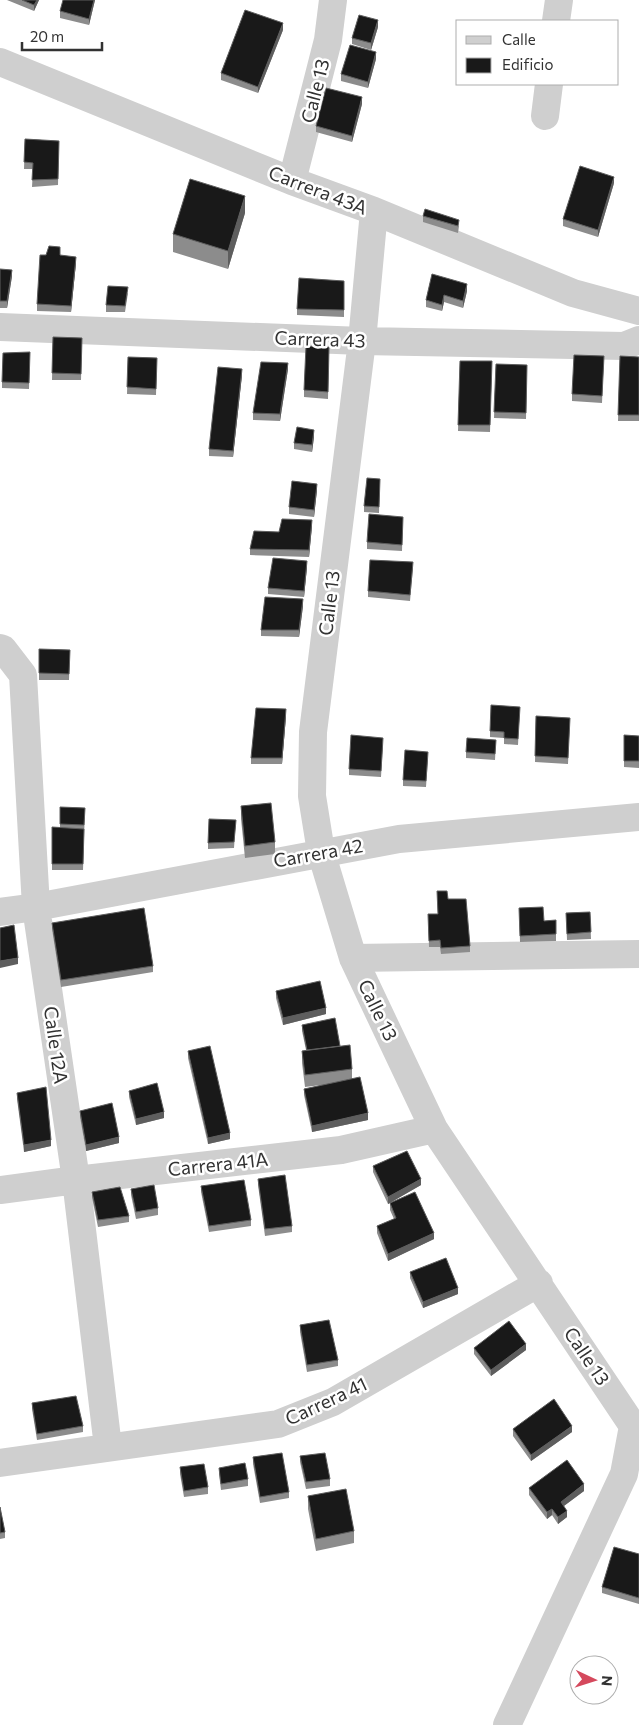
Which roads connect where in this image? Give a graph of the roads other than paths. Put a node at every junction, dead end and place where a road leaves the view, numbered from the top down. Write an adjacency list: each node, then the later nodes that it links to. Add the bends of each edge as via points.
1 (333, 0): 7 (street, Calle 13, via 328,40)
2 (558, 0): 3 (street)
3 (556, 20)
4 (0, 62): 7 (street, Carrera 43A)
5 (549, 85): 6 (street)
6 (545, 116)
7 (292, 181): 8 (street, Carrera 43A)
8 (374, 211): 9 (street, Carrera 43A, via 573,293); 12 (street, Calle 13)
9 (639, 311)
10 (0, 327): 12 (street, Carrera 43)
11 (639, 340): 12 (street, Carrera 43, via 624,346)
12 (362, 341): 15 (street, Calle 13, via 312,732 312,796)
13 (1, 649): 16 (street, Calle 12A, via 24,675)
14 (639, 817): 15 (street, Carrera 42, via 399,839)
15 (321, 852): 16 (street, Carrera 42); 19 (street, Calle 13)
16 (36, 907): 17 (street, Carrera 42); 21 (street, Calle 12A)
17 (0, 912)
18 (639, 954): 19 (street)
19 (353, 958): 20 (street, Calle 13)
20 (434, 1128): 21 (street, Carrera 41A, via 341,1150); 23 (street, Calle 13)
21 (76, 1180): 22 (street, Carrera 41A); 25 (street, Calle 12A)
22 (0, 1190)
23 (539, 1283): 24 (street, Calle 13); 25 (street, Carrera 41, via 333,1402 278,1424)
24 (636, 1426): 27 (street, Calle 13, via 624,1474)
25 (108, 1447): 26 (street, Carrera 41)
26 (0, 1463)
27 (507, 1725)

